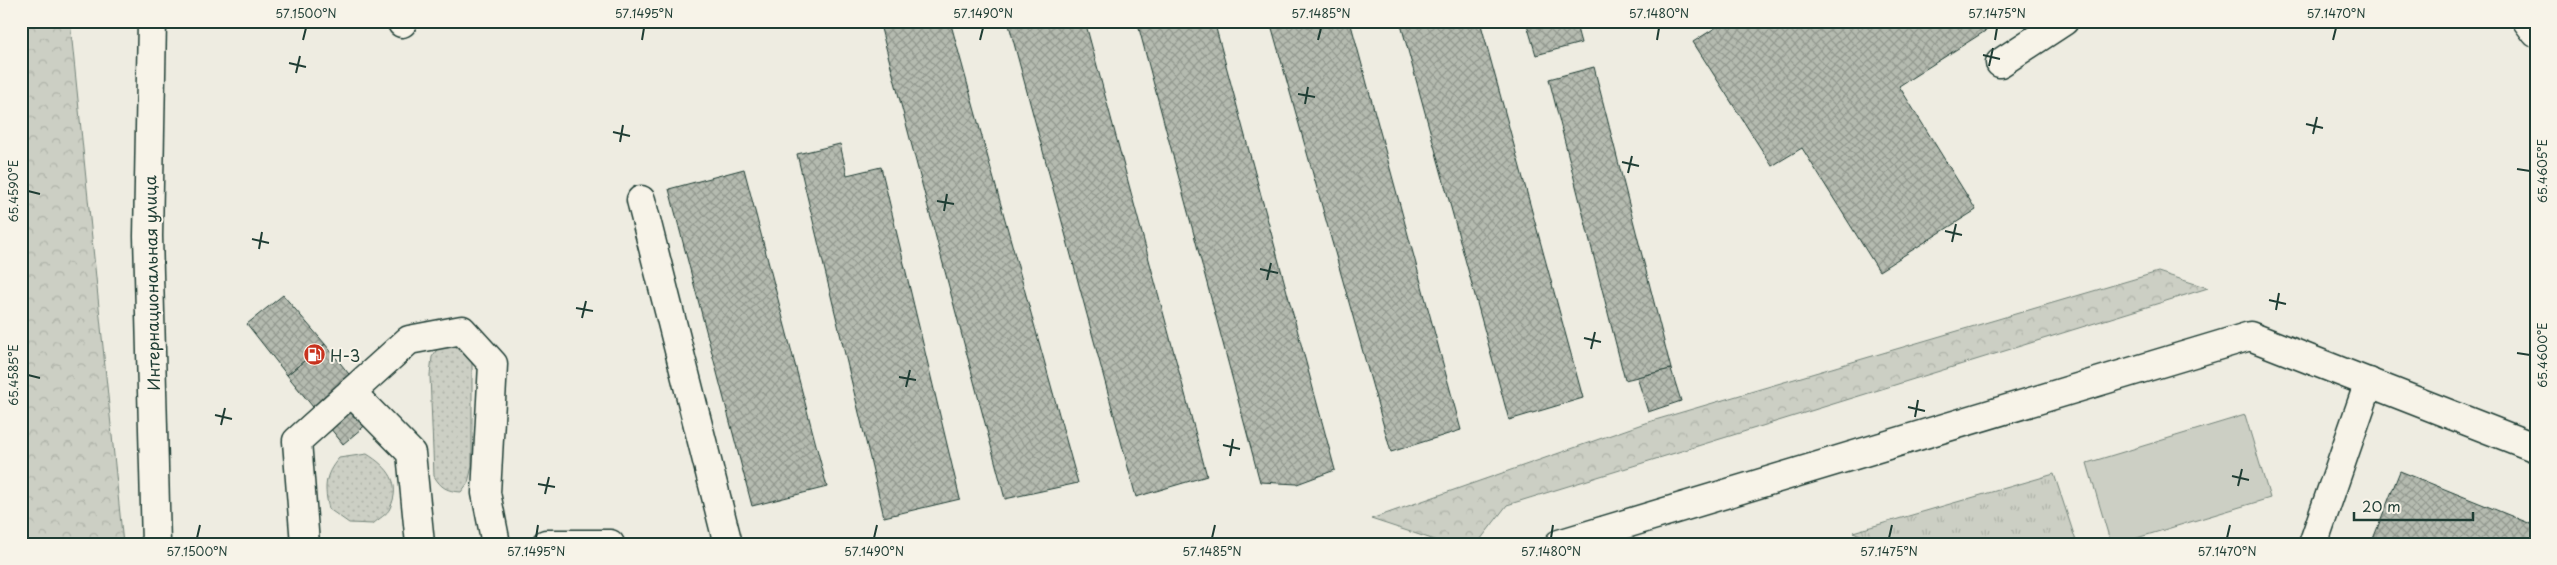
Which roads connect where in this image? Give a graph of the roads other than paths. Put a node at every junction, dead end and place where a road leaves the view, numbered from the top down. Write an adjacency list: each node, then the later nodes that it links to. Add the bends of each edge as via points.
1 (152, 21): 10 (street, Интернациональная улица, via 148,236)
2 (2064, 21): 5 (street)
3 (2527, 21): 4 (street)
4 (2536, 33)
5 (2000, 63)
6 (641, 200): 16 (street)
7 (2369, 382): 9 (street); 17 (street, via 2250,336); 18 (street)
8 (351, 392): 11 (street, via 297,441); 12 (street, via 411,453); 13 (street, via 409,340 462,330 493,364 486,493)
9 (2536, 448)
10 (156, 544)
11 (305, 544)
12 (420, 544)
13 (496, 544)
14 (546, 544): 15 (street)
15 (610, 544)
16 (728, 544)
17 (1559, 544)
18 (2313, 544)

